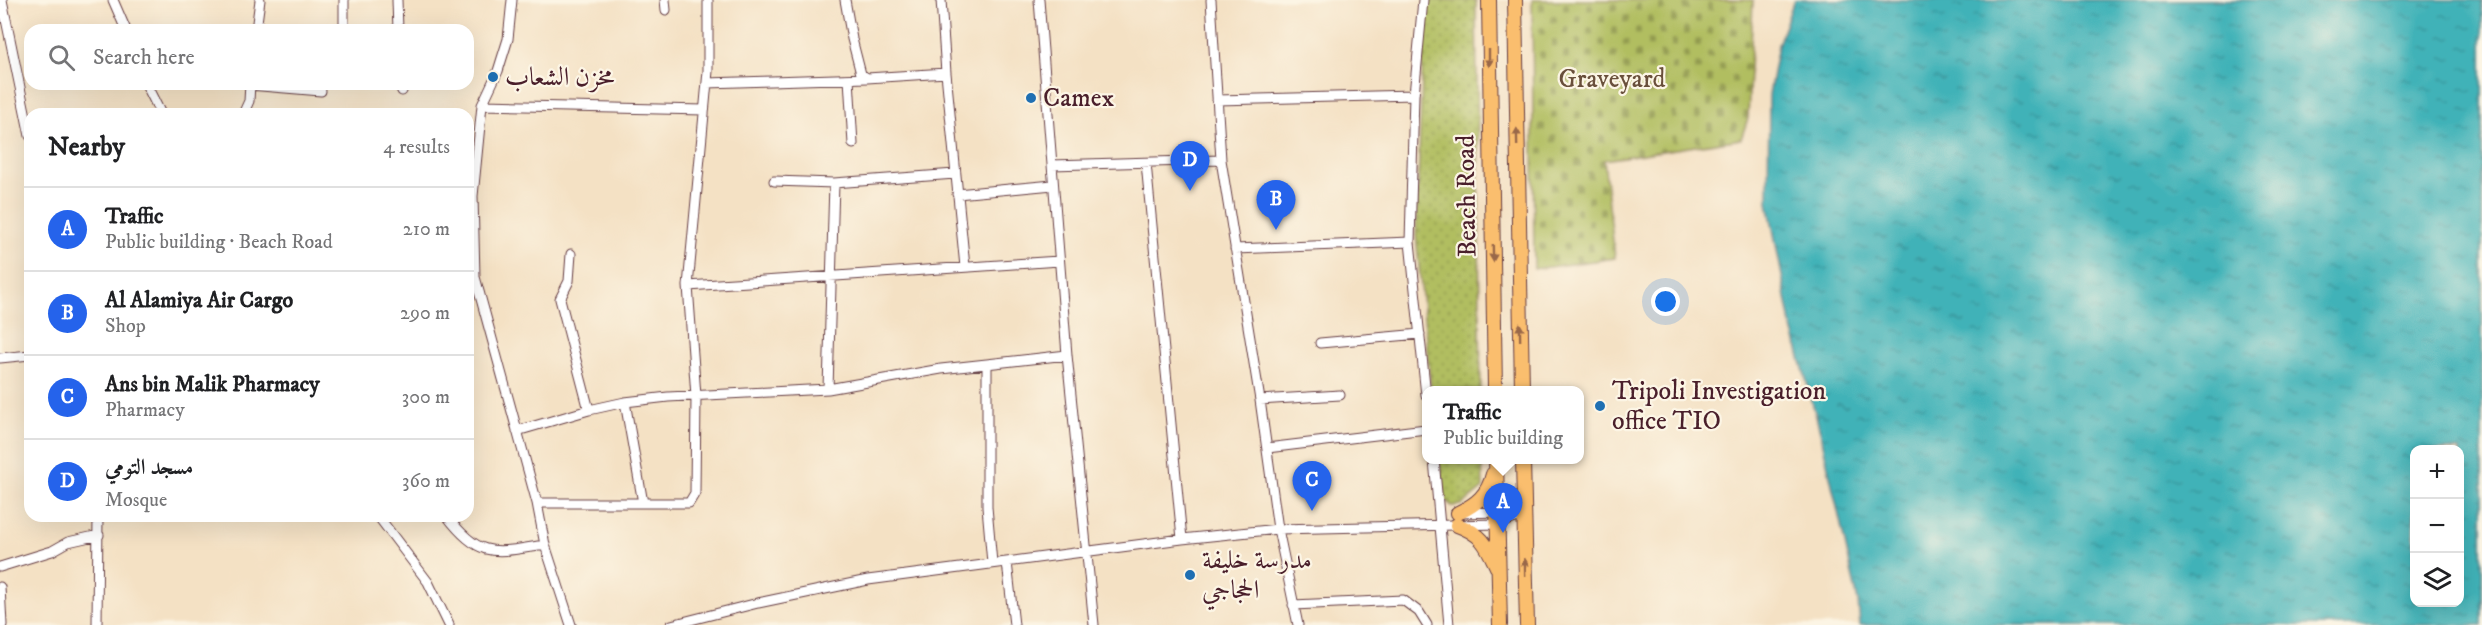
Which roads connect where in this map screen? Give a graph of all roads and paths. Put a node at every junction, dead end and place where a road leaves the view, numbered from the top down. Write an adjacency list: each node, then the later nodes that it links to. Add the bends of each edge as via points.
1 (2, 0): 30 (street)
2 (113, 0): 15 (street)
3 (260, 0): 16 (street)
4 (344, 0): 17 (street)
5 (397, 0): 18 (street)
6 (512, 0): 29 (street, via 508,39)
7 (708, 0): 22 (street)
8 (845, 0): 20 (street, via 861,75)
9 (941, 0): 19 (street)
10 (1039, 0): 38 (street)
11 (1211, 0): 28 (street)
12 (1423, 0): 27 (street)
13 (1489, 0): 59 (highway, Beach Road, one-way to 59)
14 (1515, 0): 60 (highway, Beach Road, one-way to 14)
15 (123, 24)
16 (257, 24)
17 (344, 24)
18 (398, 24)
19 (946, 72): 20 (street); 39 (street)
20 (867, 78): 21 (street)
21 (849, 79): 22 (street); 34 (street)
22 (707, 83): 33 (street)
23 (149, 90): 31 (street)
24 (250, 90): 32 (street)
25 (311, 90): 26 (street)
26 (321, 91)
27 (1414, 95): 28 (street); 44 (street)
28 (1217, 100): 36 (street)
29 (482, 105): 33 (street); 35 (street)
30 (24, 108)
31 (158, 108)
32 (246, 108)
33 (704, 110): 51 (street)
34 (853, 144)
35 (474, 157)
36 (1221, 160): 37 (street); 45 (street)
37 (1146, 163): 38 (street); 84 (street)
38 (1052, 165): 42 (street)
39 (955, 174): 41 (street); 43 (street)
40 (774, 181): 41 (street)
41 (834, 183): 49 (street)
42 (1053, 185): 43 (street); 47 (street)
43 (957, 194): 48 (street)
44 (1410, 242): 45 (street); 52 (street)
45 (1235, 249): 64 (street)
46 (571, 254): 66 (street, via 569,281 560,299)
47 (1059, 261): 48 (street); 54 (street)
48 (964, 267): 49 (street)
49 (832, 275): 51 (street); 61 (street)
50 (474, 284): 68 (street)
51 (688, 286): 63 (street)
52 (1420, 334): 53 (street); 58 (street)
53 (1320, 343)
54 (1067, 355): 57 (street); 86 (street)
55 (24, 356): 56 (street)
56 (0, 358)
57 (987, 364): 61 (street); 88 (street, via 987,507)
58 (1425, 386)
59 (1495, 386)
60 (1522, 386)
61 (828, 389): 63 (street)
62 (1340, 395): 64 (street)
63 (696, 396): 65 (street); 75 (street, via 695,493 689,503)
64 (1260, 400): 69 (street)
65 (625, 402): 66 (street); 75 (street)
66 (589, 410): 68 (street)
67 (1422, 429): 69 (street)
68 (517, 431): 74 (street)
69 (1267, 448): 82 (street)
70 (1435, 464): 78 (street)
71 (1496, 464): 78 (highway, via 1490,487 1482,498)
72 (1496, 464): 77 (highway)
73 (1523, 464): 76 (highway)
74 (537, 503): 75 (street); 85 (street)
75 (643, 503)
76 (1524, 509): 77 (street); 104 (highway, one-way to 76)
77 (1498, 518): 78 (street); 90 (highway)
78 (1450, 521): 82 (street); 90 (highway, via 1484,540); 102 (street)
79 (98, 522): 83 (street)
80 (383, 522): 95 (street, via 428,582)
81 (453, 522): 85 (street, via 467,537 490,551)
82 (1278, 529): 84 (street); 92 (street)
83 (99, 535): 89 (street); 94 (street)
84 (1182, 539): 86 (street)
85 (546, 545): 96 (street)
86 (1086, 550): 87 (street); 99 (street)
87 (1007, 562): 88 (street); 98 (street)
88 (992, 563): 97 (street, via 868,580)
89 (0, 567)
90 (1499, 570): 103 (highway)
91 (0, 587): 93 (street)
92 (1293, 605): 100 (street); 101 (street, via 1403,600 1419,612)
93 (2, 625)
94 (97, 625)
95 (449, 625)
96 (571, 625)
97 (671, 625)
98 (1014, 625)
99 (1094, 625)
100 (1298, 625)
101 (1427, 625)
102 (1449, 625)
103 (1500, 625)
104 (1527, 625)

